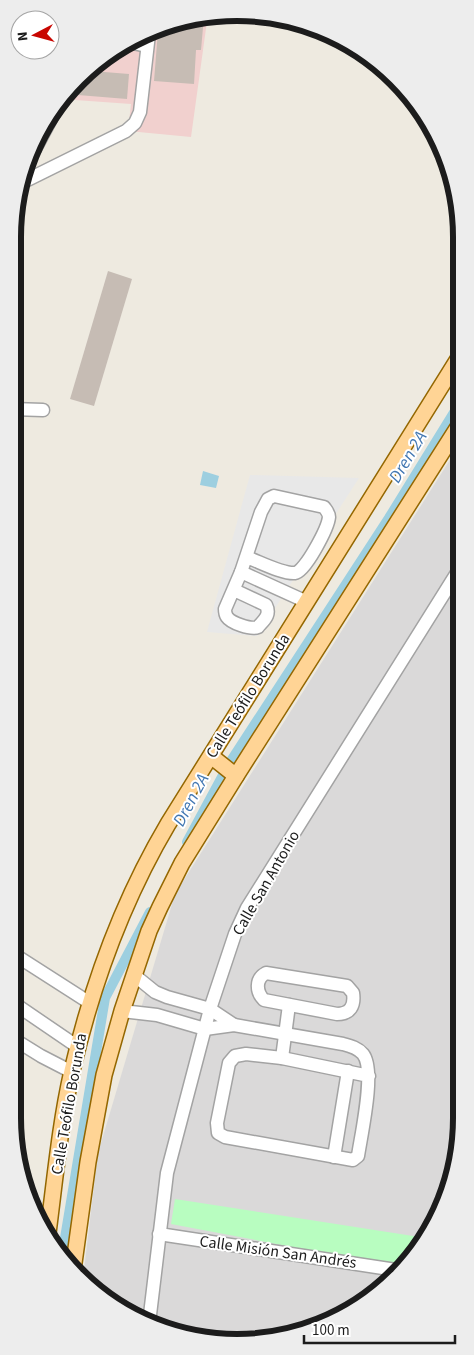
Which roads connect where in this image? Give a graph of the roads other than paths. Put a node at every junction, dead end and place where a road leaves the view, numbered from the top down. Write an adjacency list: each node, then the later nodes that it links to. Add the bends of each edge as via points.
1 (148, 40): 2 (street, via 140,112 135,123 126,131)
2 (30, 179)
3 (453, 367): 11 (main road, Calle Teófilo Borunda)
4 (21, 409): 5 (street)
5 (44, 410)
6 (453, 435): 13 (main road, Calle Teófilo Borunda, via 364,577)
7 (246, 557): 7 (street, via 266,502 271,497 327,510 329,519 301,571 285,571); 8 (street)
8 (241, 572): 10 (street); 11 (street)
9 (453, 579): 19 (street, Calle San Antonio, via 247,908)
10 (234, 590)
11 (307, 602): 12 (main road, Calle Teófilo Borunda)
12 (214, 758): 13 (main road); 16 (main road, Calle Teófilo Borunda, via 168,824 140,873 108,949)
13 (233, 774): 15 (main road, Calle Teófilo Borunda, via 170,887 149,931)
14 (21, 959): 16 (street)
15 (134, 975): 19 (street, via 167,997); 20 (main road, Calle Teófilo Borunda)
16 (90, 1003): 25 (main road, Calle Teófilo Borunda)
17 (289, 1005): 17 (street, via 264,1000 260,996 258,985 262,976 271,973 341,984 350,989 354,998 352,1008 342,1014); 23 (street)
18 (21, 1008): 25 (street)
19 (210, 1009): 21 (street); 22 (street, Calle San Antonio)
20 (122, 1011): 22 (street, via 157,1015); 35 (main road, Calle Teófilo Borunda, via 97,1108)
21 (234, 1025): 22 (street); 23 (street)
22 (205, 1029): 34 (street, Calle San Antonio, via 167,1173)
23 (285, 1033): 26 (street); 29 (street, via 356,1048 366,1059)
24 (21, 1044): 28 (street)
25 (78, 1047): 28 (main road, Calle Teófilo Borunda)
26 (282, 1058): 27 (street); 32 (street, via 246,1054 232,1058 216,1123 218,1133 225,1138)
27 (348, 1071): 29 (street); 30 (street)
28 (72, 1072): 33 (main road, Calle Teófilo Borunda)
29 (369, 1076): 31 (street)
30 (341, 1112): 31 (street); 32 (street)
31 (365, 1115): 32 (street, via 358,1156 353,1160)
32 (334, 1157)
33 (49, 1224)
34 (159, 1234): 36 (street, Calle Misión San Andrés); 37 (street, Calle San Antonio)
35 (74, 1259)
36 (391, 1269)
37 (150, 1315)

